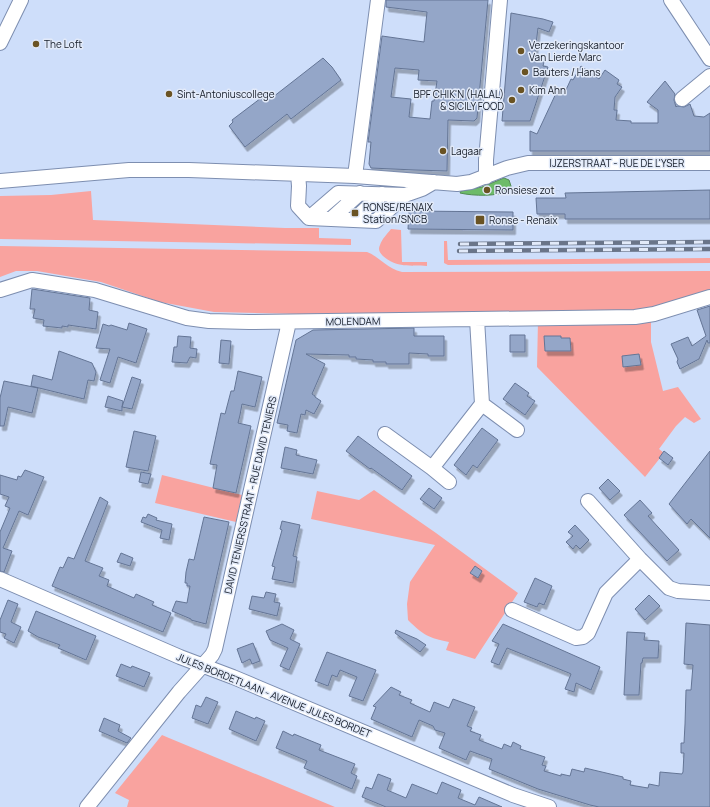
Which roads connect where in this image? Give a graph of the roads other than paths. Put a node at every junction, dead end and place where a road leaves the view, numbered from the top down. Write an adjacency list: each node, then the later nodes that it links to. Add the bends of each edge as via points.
1 (21, 0): 5 (street)
2 (378, 0): 11 (street)
3 (500, 0): 12 (street)
4 (672, 0): 6 (street)
5 (0, 43)
6 (710, 59)
7 (710, 76): 8 (street)
8 (682, 98)
9 (709, 163): 12 (street, IJZERSTRAAT - RUE DE L'YSER, via 528,163)
10 (298, 174): 11 (street, IJZERSTRAAT - RUE DE L'YSER); 13 (street, IJZERSTRAAT - RUE DE L'YSER, via 129,170); 16 (street, via 298,206)
11 (356, 176): 14 (street, IJZERSTRAAT - RUE DE L'YSER)
12 (486, 177): 14 (street, IJZERSTRAAT - RUE DE L'YSER, via 457,184)
13 (0, 181)
14 (434, 182): 15 (street, via 422,189)
15 (377, 194): 16 (street); 16 (street); 16 (street)
16 (337, 219)
17 (0, 290): 20 (street, MOLENDAM, via 32,280 95,290 187,318 210,321)
18 (710, 297): 19 (street, MOLENDAM, via 635,317)
19 (477, 319): 20 (street, MOLENDAM); 21 (street)
20 (289, 322): 31 (street, DAVID TENIERSSTRAAT - RUE DAVID TENIERS, via 217,642 212,655)
21 (482, 404): 22 (street); 24 (street)
22 (516, 430)
23 (385, 434): 24 (street)
24 (432, 468): 25 (street)
25 (449, 482)
26 (588, 501): 27 (street)
27 (640, 559): 29 (street, via 669,588 678,592); 30 (street, via 606,593 588,633 583,638 576,638)
28 (0, 579): 31 (street, JULES BORDETLAAN - AVENUE JULES BORDET)
29 (710, 593)
30 (512, 610)
31 (203, 665): 32 (street, DAVID TENIERSSTRAAT - RUE DAVID TENIERS); 33 (street, JULES BORDETLAAN - AVENUE JULES BORDET)
32 (87, 807)
33 (549, 807)

